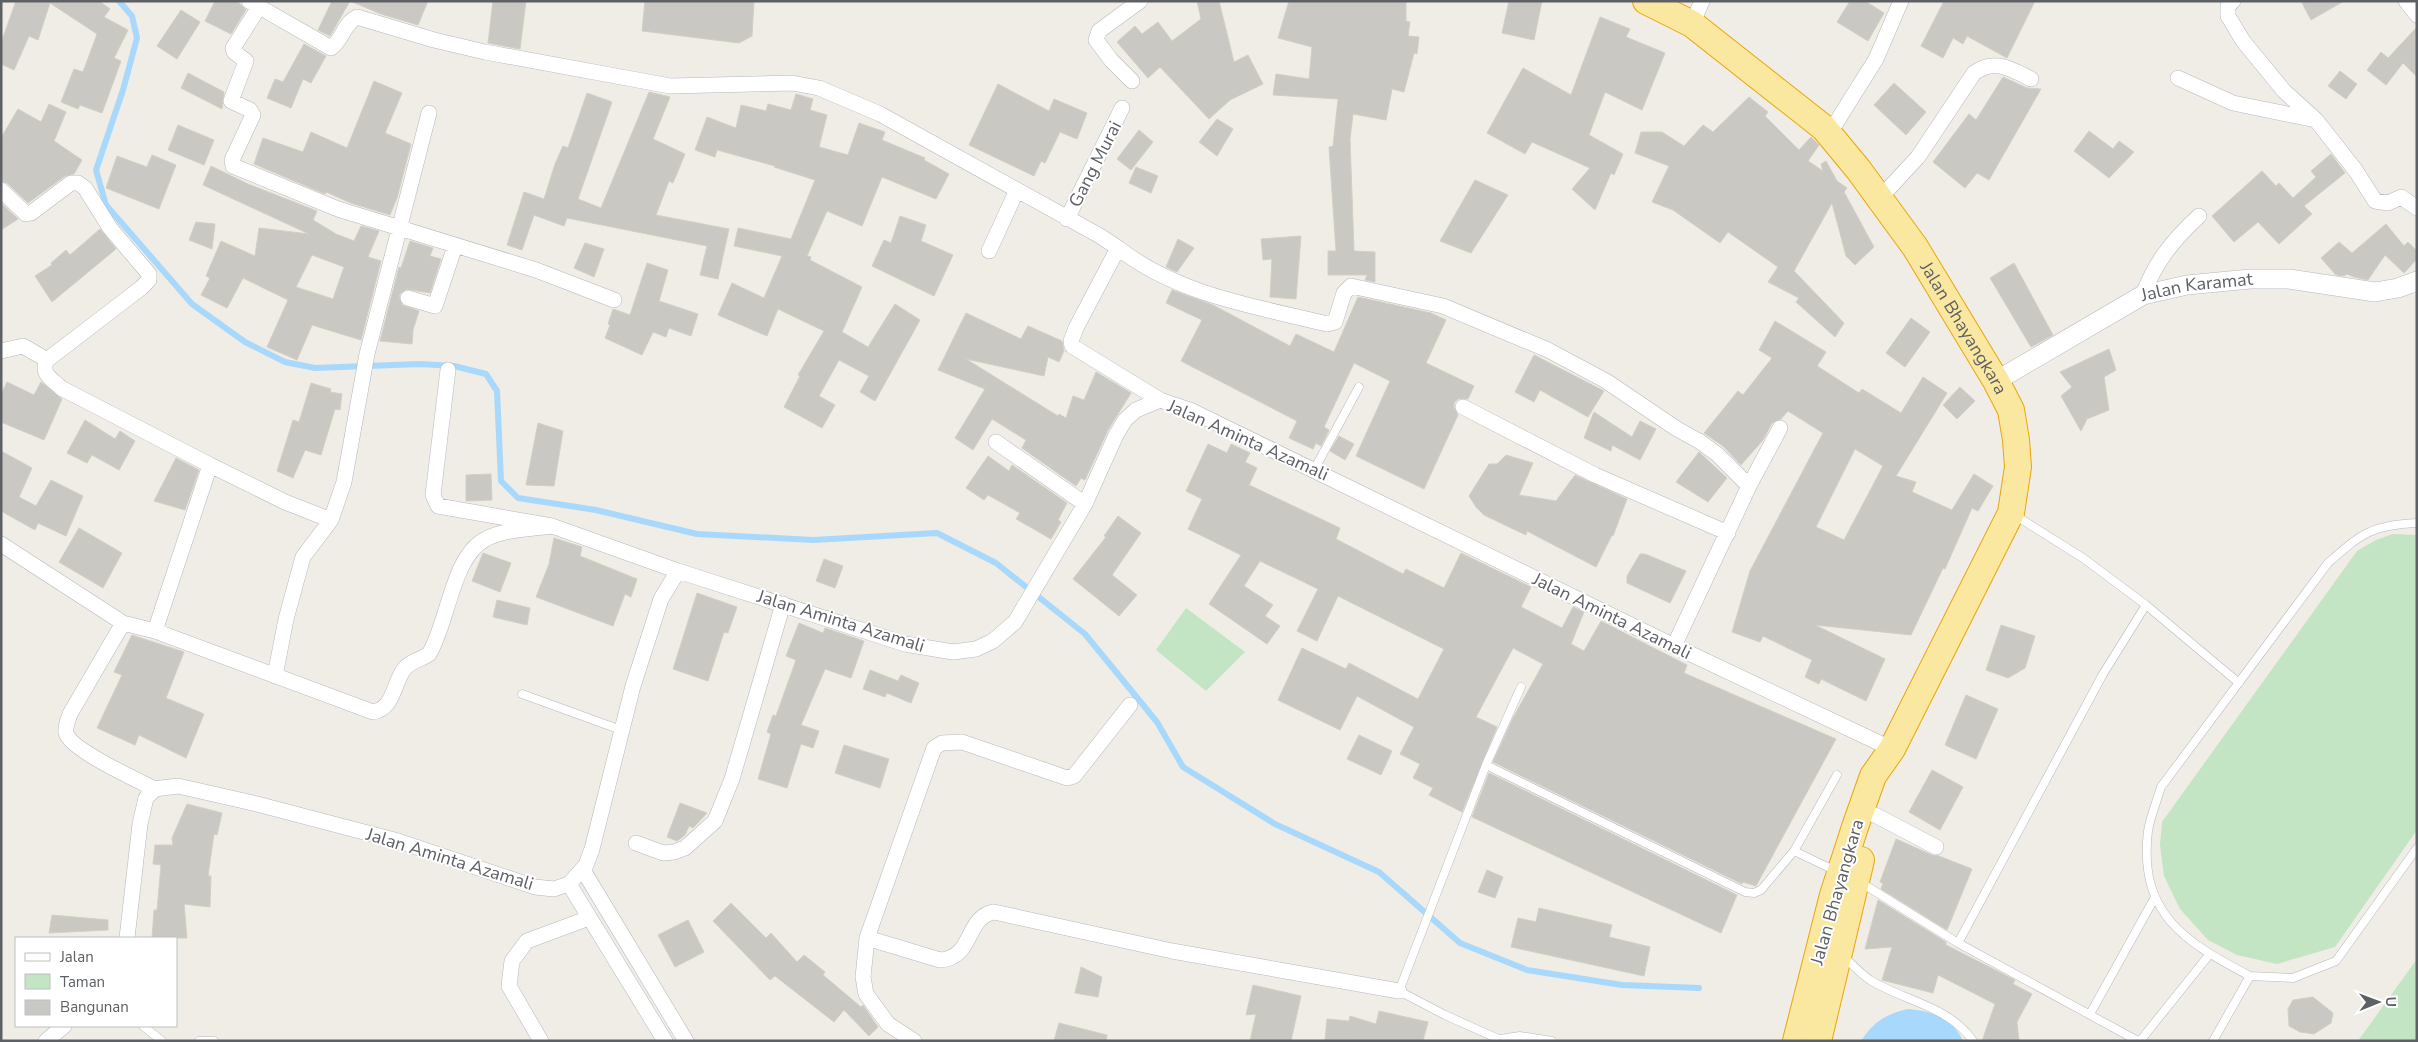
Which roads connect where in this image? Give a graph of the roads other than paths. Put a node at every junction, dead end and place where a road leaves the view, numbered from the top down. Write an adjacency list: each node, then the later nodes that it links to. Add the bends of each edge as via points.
1 (1140, 1): 11 (street, via 1104,26 1097,35 1098,45)
2 (1646, 1): 7 (highway, Jalan Bhayangkara)
3 (1901, 1): 15 (street, via 1876,59)
4 (2233, 1): 14 (street, via 2228,6 2228,16 2243,41 2284,91)
5 (2406, 1): 8 (street)
6 (254, 4): 17 (street, via 331,48 356,17 485,52 670,86 792,83 819,88 880,114); 22 (street, via 233,48 246,61 231,101 250,110 253,115 232,164 338,208)
7 (1697, 12): 15 (highway, Jalan Bhayangkara)
8 (2417, 15)
9 (2178, 78): 14 (street, via 2233,103)
10 (2032, 79): 18 (street, via 1996,65 1980,68 1918,157)
11 (1132, 81)
12 (1122, 108): 21 (street, Gang Murai)
13 (429, 113): 22 (street)
14 (2316, 120): 19 (street, via 2375,201 2388,203 2401,197)
15 (1829, 134): 18 (highway, Jalan Bhayangkara)
16 (1, 190): 31 (street, via 26,214 71,183 78,183 149,274 149,280 141,288)
17 (1017, 190): 21 (street); 25 (street)
18 (1880, 198): 33 (highway, Jalan Bhayangkara, via 1915,247)
19 (2417, 208)
20 (2199, 216): 27 (street, via 2161,256)
21 (1067, 219): 24 (street)
22 (399, 228): 23 (street); 44 (street, via 361,380 344,482)
23 (455, 246): 28 (street, via 435,306); 29 (street, via 536,270)
24 (1118, 248): 35 (street, via 1076,328 1072,346); 41 (street, via 1156,274 1180,285 1327,324 1335,322 1344,293 1351,286 1451,308 1548,350 1606,381 1705,445)
25 (989, 251)
26 (2417, 281): 27 (street, Jalan Karamat, via 2375,292 2289,279 2250,279 2187,285)
27 (2143, 295): 33 (street, Jalan Karamat)
28 (408, 298)
29 (614, 300)
30 (1, 351): 31 (street, via 23,346)
31 (47, 360): 39 (street, via 44,372 61,388)
32 (448, 370): 46 (street, Jalan Aminta Azamali, via 433,495 435,503 449,510)
33 (1996, 381): 43 (highway, Jalan Bhayangkara, via 2010,410 2016,440 2018,466)
34 (1359, 387): 40 (lane)
35 (1160, 400): 40 (street, Jalan Aminta Azamali, via 1190,410); 42 (street, Jalan Aminta Azamali, via 1136,410 1125,420)
36 (1463, 407): 47 (street, via 1595,475)
37 (1780, 428): 41 (street)
38 (996, 442): 42 (street)
39 (210, 465): 44 (street, via 285,502); 53 (street)
40 (1314, 470): 54 (street, Jalan Aminta Azamali)
41 (1749, 486): 47 (street)
42 (1085, 504): 50 (street, Jalan Aminta Azamali, via 1015,622 994,641 976,648 953,652 897,642)
43 (2011, 513): 51 (lane, via 2076,554); 61 (highway, Jalan Bhayangkara)
44 (331, 520): 55 (street, via 303,557)
45 (2417, 523): 56 (lane, via 2390,524 2359,536 2328,563)
46 (552, 526): 49 (street, Jalan Aminta Azamali); 55 (street, via 514,531 485,540 475,547 464,562 433,648 425,657 407,665 393,694 379,711 366,711)
47 (1728, 533): 54 (street)
48 (1, 544): 52 (street)
49 (678, 571): 50 (street, Jalan Aminta Azamali); 60 (street, via 661,599)
50 (784, 604): 66 (street, via 732,779 715,821 685,848 674,852 663,853)
51 (2146, 605): 56 (lane); 77 (lane, via 2103,674)
52 (123, 623): 53 (street); 64 (street, via 73,708 66,732 69,739 83,750)
53 (155, 630): 55 (street)
54 (1674, 646): 61 (street, Jalan Aminta Azamali)
55 (275, 676)
56 (2239, 683): 73 (lane, via 2161,787 2148,830 2146,866)
57 (1521, 687): 62 (lane)
58 (522, 694): 60 (lane)
59 (1130, 705): 76 (street, via 1074,776 1067,778 962,742 942,743 934,748)
60 (621, 730): 70 (street, via 592,849)
61 (1892, 749): 65 (highway, Jalan Bhayangkara, via 1886,783); 71 (highway, Jalan Bhayangkara, via 1873,776)
62 (1486, 765): 69 (lane, via 1745,892 1762,890); 83 (lane)
63 (1837, 775): 69 (lane)
64 (155, 789): 72 (street, Jalan Aminta Azamali, via 178,786 257,804 415,847 535,887 554,889); 75 (street, via 146,798 140,824)
65 (1875, 815): 67 (street); 71 (highway, Jalan Bhayangkara)
66 (636, 843)
67 (1936, 847)
68 (2417, 848): 82 (lane, via 2336,962 2293,978)
69 (1794, 851): 71 (lane)
70 (583, 870): 72 (street); 79 (street)
71 (1848, 876): 77 (lane); 78 (highway, Jalan Bhayangkara)
72 (569, 884): 74 (street)
73 (2154, 899): 80 (lane, via 2187,939); 84 (lane)
74 (589, 918): 81 (street); 94 (street, via 527,941 512,961 509,986)
75 (127, 937)
76 (868, 938): 83 (street, via 940,960 951,960 963,949 979,918 994,912 1172,951); 97 (street, via 864,977 866,994 888,1024)
77 (1958, 943): 84 (lane)
78 (1829, 948): 89 (lane, via 1870,980 1939,1012); 99 (highway, Jalan Bhayangkara); 100 (highway, Jalan Bhayangkara)
79 (634, 955): 81 (street); 96 (street)
80 (2209, 955): 82 (lane); 101 (lane)
81 (618, 965): 95 (street)
82 (2250, 976): 102 (lane)
83 (1399, 990): 88 (lane)
84 (2090, 1014): 101 (lane)
85 (63, 1027): 90 (street)
86 (144, 1027): 91 (lane)
87 (1538, 1039): 88 (lane, via 1520,1036); 98 (lane)
88 (1501, 1040)
89 (1973, 1040)
90 (46, 1041)
91 (162, 1041)
92 (199, 1041): 93 (lane)
93 (214, 1041)
94 (541, 1041)
95 (665, 1041)
96 (686, 1041)
97 (914, 1041)
98 (1552, 1041)
99 (1796, 1041)
100 (1818, 1041)
101 (2139, 1041)
102 (2213, 1041)

